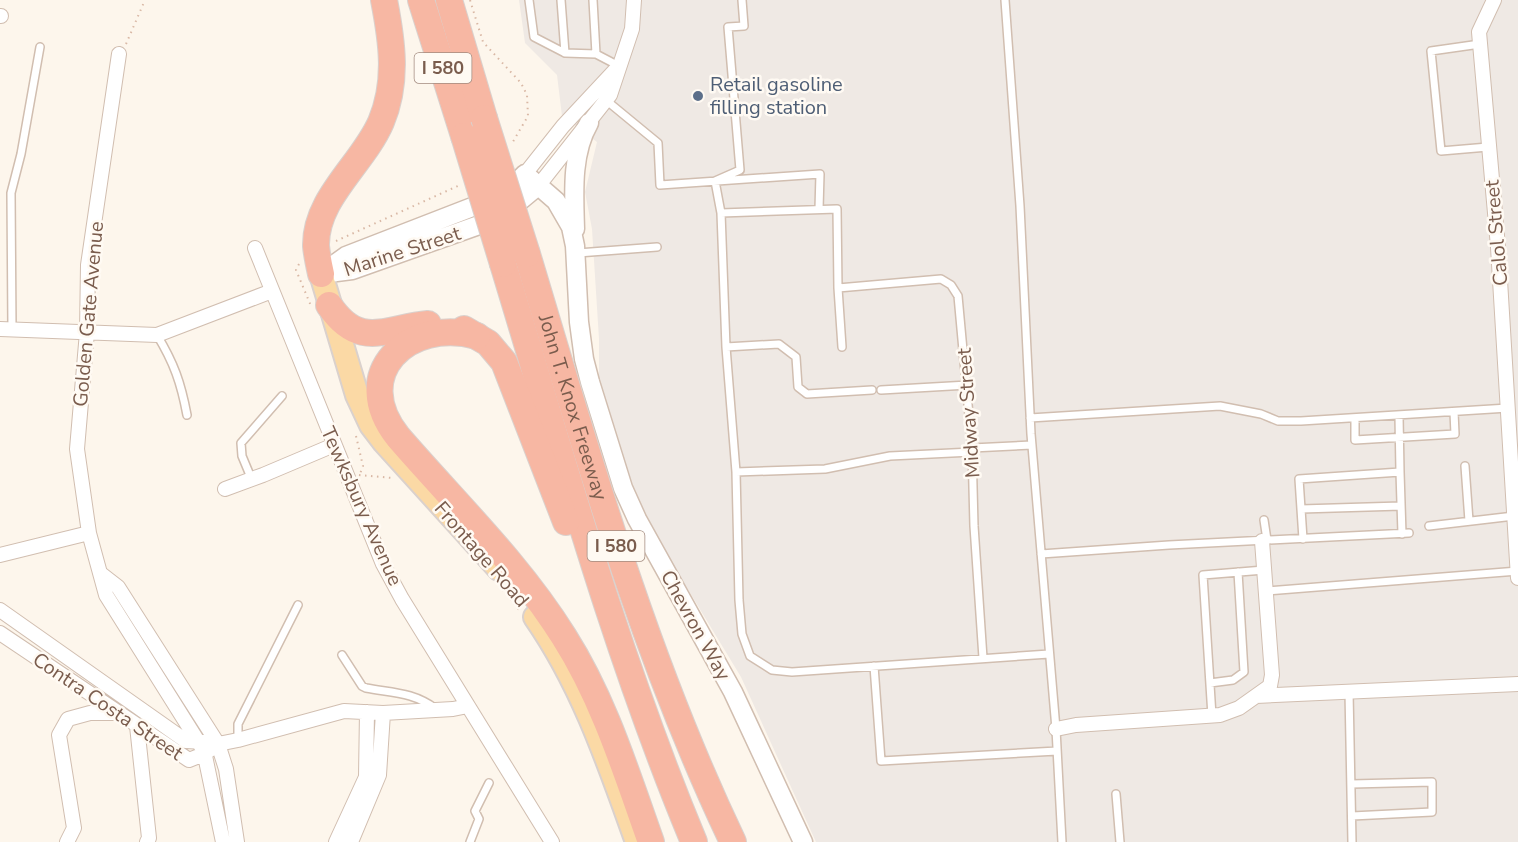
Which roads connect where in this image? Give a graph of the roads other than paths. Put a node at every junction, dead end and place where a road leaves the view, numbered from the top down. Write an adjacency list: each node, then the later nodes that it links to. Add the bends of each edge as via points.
1 (384, 0): 27 (highway, via 392,50 389,94 374,135 322,218 316,245)
2 (421, 0): 90 (highway, John T. Knox Freeway / I 580, bridge)
3 (449, 0): 100 (highway, John T. Knox Freeway / I 580, bridge, via 635,606 683,733)
4 (529, 0): 13 (lane, via 534,37)
5 (561, 0): 13 (lane)
6 (593, 0): 15 (lane)
7 (634, 0): 16 (street, Marine Street, via 632,29)
8 (742, 0): 21 (lane, via 744,26 728,27 740,170)
9 (1005, 0): 45 (lane)
10 (1494, 0): 11 (street, Calol Street, via 1479,32)
11 (1480, 44): 19 (street, Calol Street); 19 (lane, via 1431,51 1441,151)
12 (40, 47): 31 (lane, via 11,193)
13 (565, 53): 15 (lane)
14 (119, 54): 32 (street, Golden Gate Avenue, via 88,265)
15 (596, 54): 16 (lane)
16 (619, 66): 17 (street, Marine Street); 20 (street, Marine Street, via 581,106)
17 (606, 103): 18 (street, Marine Street); 21 (lane, via 658,142 660,185)
18 (589, 123): 20 (street, Marine Street); 26 (street, via 575,174)
19 (1488, 147): 41 (street, Calol Street)
20 (532, 179): 26 (street, Chevron Way, via 565,213); 27 (street, Marine Street, via 510,209 479,225 352,270)
21 (716, 181): 22 (lane, via 820,174); 23 (lane)
22 (819, 208): 23 (lane); 28 (lane, via 837,209)
23 (720, 213): 36 (lane)
24 (657, 247): 26 (lane)
25 (255, 248): 29 (street, Tewksbury Avenue)
26 (575, 250): 112 (street, Chevron Way, via 584,359 622,488 736,699)
27 (321, 274): 30 (main road, Frontage Road)
28 (838, 288): 35 (lane); 37 (lane, Midway Street, via 941,279 951,285 958,296)
29 (272, 291): 33 (street); 48 (street, Tewksbury Avenue)
30 (329, 305): 34 (highway, via 346,326 360,332 377,333 432,323); 109 (main road, Frontage Road, via 357,395 375,431 508,581 561,657 596,729)
31 (6, 329): 32 (street)
32 (87, 332): 33 (street); 62 (street, Golden Gate Avenue, via 77,449)
33 (156, 335): 43 (lane, via 172,360)
34 (477, 336): 90 (highway, via 496,350 509,375); 110 (highway, via 452,331 429,333 399,349 382,380 383,413 398,437 517,570 564,637 602,710)
35 (842, 346)
36 (726, 347): 38 (lane, via 779,344 796,357 798,387 807,394); 52 (lane)
37 (968, 385): 39 (lane); 50 (lane, Midway Street)
38 (872, 390)
39 (881, 390)
40 (282, 396): 54 (lane, via 241,443)
41 (1508, 408): 42 (lane); 58 (street, Calol Street)
42 (1454, 412): 44 (lane); 47 (lane, via 1455,434)
43 (188, 415)
44 (1399, 416): 46 (lane); 47 (lane)
45 (1030, 418): 46 (lane, via 1220,406 1278,421); 49 (lane)
46 (1355, 418): 47 (lane, via 1355,440)
47 (1400, 438): 53 (lane)
48 (334, 445): 54 (street); 84 (street, Tewksbury Avenue, via 384,564)
49 (1032, 445): 50 (lane); 65 (lane)
50 (972, 450): 52 (lane, via 890,456 825,469); 78 (lane, Midway Street)
51 (1465, 466): 60 (lane)
52 (736, 472): 79 (lane, via 739,600 742,634 750,656 772,670 792,672)
53 (1400, 472): 56 (lane); 57 (lane, via 1299,479)
54 (252, 480): 55 (street)
55 (225, 489)
56 (1401, 506): 57 (lane); 63 (lane, via 1406,533)
57 (1301, 509): 63 (lane)
58 (1514, 516): 60 (lane); 68 (street, Calol Street)
59 (1264, 520): 64 (lane)
60 (1470, 521): 61 (lane)
61 (1429, 526)
62 (88, 533): 66 (street); 70 (street, Golden Gate Avenue)
63 (1303, 538): 64 (lane)
64 (1264, 540): 65 (lane); 67 (street)
65 (1041, 554): 77 (lane)
66 (0, 555)
67 (1264, 570): 69 (lane); 72 (street)
68 (1518, 571): 71 (street, Calol Street); 72 (lane)
69 (1238, 572): 80 (lane, via 1244,672 1233,680); 80 (lane, via 1203,575)
70 (100, 573): 93 (street, Golden Gate Avenue, via 117,587); 94 (street, Golden Gate Avenue, via 106,596)
71 (1518, 578)
72 (1266, 591): 83 (street, via 1272,675 1270,686)
73 (298, 606): 93 (lane)
74 (0, 610): 94 (street, Contra Costa Street)
75 (0, 633): 87 (street, Contra Costa Street)
76 (342, 654): 85 (lane, via 362,686 404,693)
77 (1049, 654): 78 (lane); 92 (lane)
78 (983, 658): 79 (lane)
79 (873, 666): 95 (lane, via 881,761)
80 (1210, 683): 89 (lane)
81 (1518, 684): 82 (street)
82 (1349, 692): 83 (street); 97 (lane)
83 (1254, 696): 89 (street, via 1239,708)
84 (468, 706): 85 (street); 108 (street, Tewksbury Avenue)
85 (438, 710): 88 (street)
86 (367, 712): 88 (street); 93 (street, via 344,711); 105 (street, via 366,777)
87 (118, 713): 91 (street, Contra Costa Street); 101 (street, via 90,713 68,719 59,735 74,828)
88 (383, 713): 106 (street, via 380,775)
89 (1212, 716): 92 (street)
90 (648, 725): 111 (highway, John T. Knox Freeway / I 580)
91 (137, 726): 94 (street, Contra Costa Street, via 189,760); 102 (street)
92 (1056, 729): 95 (lane)
93 (227, 742): 94 (street, Contra Costa Street); 104 (street, Golden Gate Avenue, via 226,769)
94 (201, 748): 103 (street, Golden Gate Avenue)
95 (1057, 751): 113 (lane)
96 (489, 783): 107 (lane, via 475,811 479,819)
97 (1352, 784): 99 (lane); 99 (lane, via 1432,782 1432,812)
98 (1116, 794): 114 (lane)
99 (1352, 816): 115 (lane)
100 (731, 838)
101 (67, 842)
102 (147, 842)
103 (223, 842)
104 (237, 842)
105 (336, 842)
106 (351, 842)
107 (470, 842)
108 (552, 842)
109 (637, 842)
110 (651, 842)
111 (694, 842)
112 (803, 842)
113 (1062, 842)
114 (1120, 842)
115 (1352, 842)

